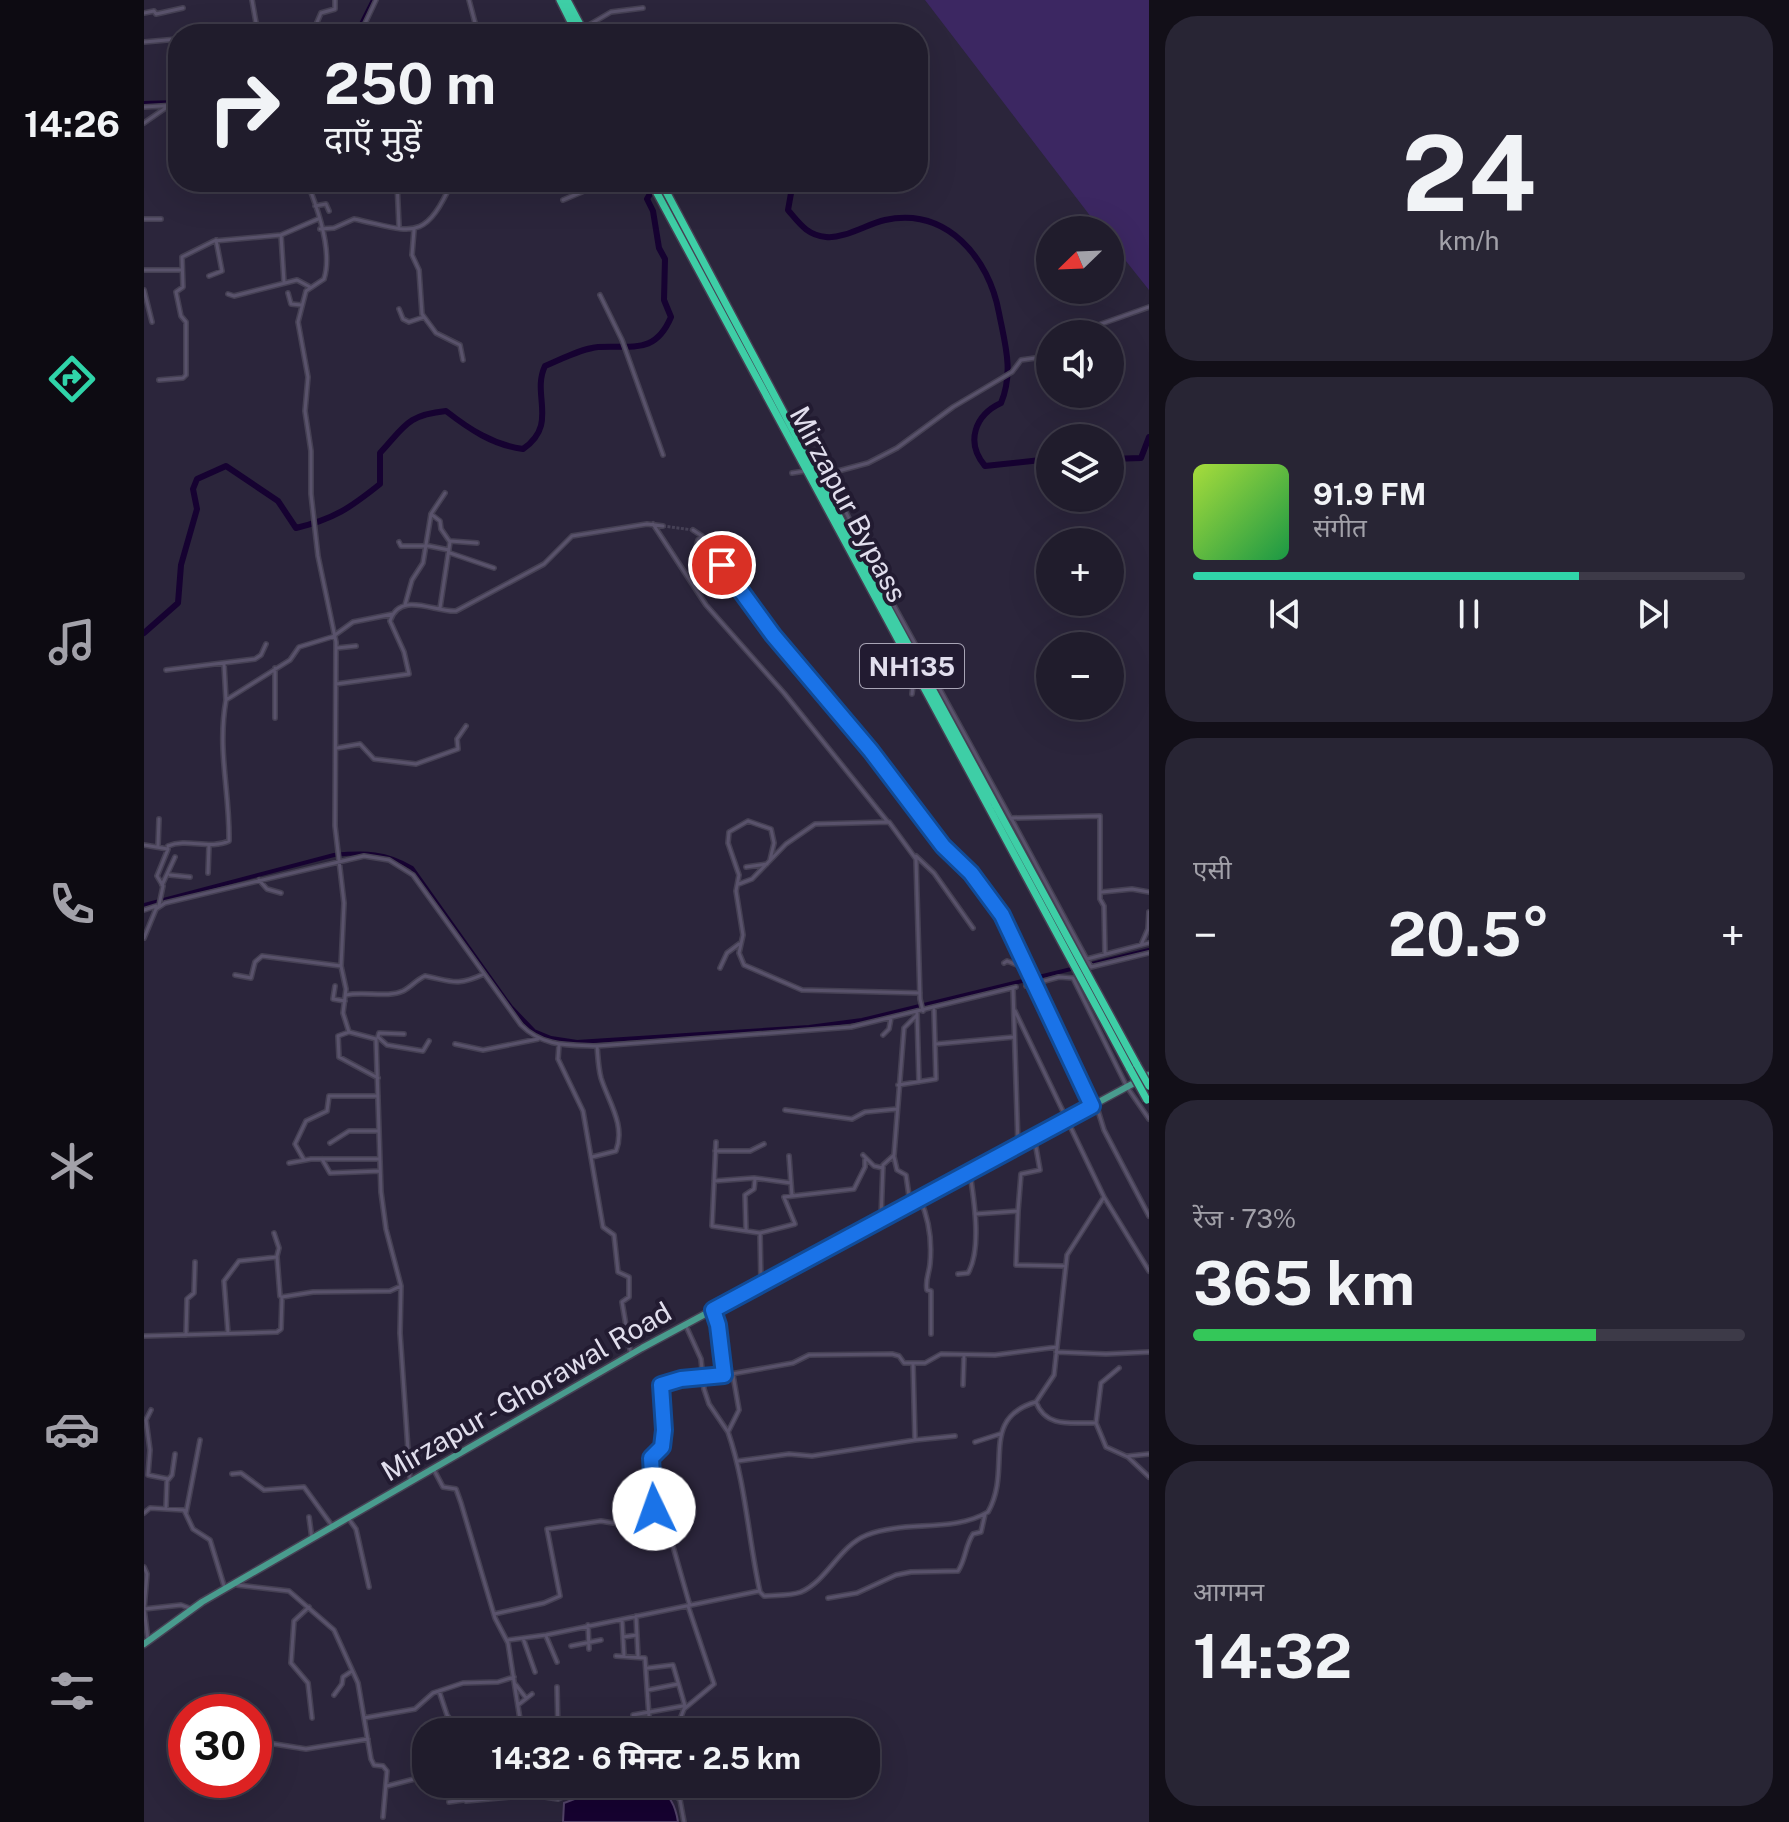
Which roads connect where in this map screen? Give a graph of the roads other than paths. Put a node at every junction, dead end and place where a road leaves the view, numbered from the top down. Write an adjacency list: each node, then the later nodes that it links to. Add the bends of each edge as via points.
1 (252, 0): 10 (street)
2 (335, 0): 11 (street, via 335,9 321,13)
3 (376, 0): 12 (street)
4 (469, 0): 13 (street)
5 (560, 0): 14 (highway)
6 (567, 0): 15 (highway)
7 (183, 8): 9 (street)
8 (643, 8): 16 (street, via 611,12)
9 (144, 13)
10 (255, 24)
11 (316, 24)
12 (365, 24)
13 (475, 24)
14 (574, 24)
15 (575, 24)
16 (591, 24)
17 (168, 40): 18 (street)
18 (144, 42)
19 (168, 106): 20 (street)
20 (144, 107)
21 (168, 107): 22 (street)
22 (144, 123)
23 (310, 192): 30 (street)
24 (397, 192): 35 (street)
25 (446, 192): 37 (street, via 430,222)
26 (582, 192): 29 (street)
27 (657, 192): 40 (highway, Mirzapur Bypass / NH135)
28 (666, 192): 40 (highway, Mirzapur Bypass / NH135)
29 (563, 200)
30 (315, 206): 31 (street, via 326,204); 34 (street)
31 (329, 211)
32 (144, 219): 33 (street)
33 (161, 219)
34 (318, 219): 36 (street); 38 (street)
35 (399, 227): 36 (street, via 354,219); 37 (street)
36 (320, 229): 45 (street, via 326,272)
37 (414, 229): 53 (street, via 412,255 419,270)
38 (281, 235): 39 (street); 44 (street)
39 (216, 240): 42 (street, via 183,256); 43 (street, via 222,271)
40 (697, 261): 60 (highway, Mirzapur Bypass / NH135)
41 (144, 270): 42 (street)
42 (181, 270): 58 (street, via 183,288 176,292 186,322 186,375)
43 (209, 276)
44 (284, 282): 45 (street, via 303,280); 48 (street)
45 (310, 287): 50 (street)
46 (144, 290): 55 (street)
47 (288, 293): 50 (street, via 291,304)
48 (228, 294)
49 (600, 295): 59 (street)
50 (301, 305): 79 (street, via 298,322 308,377 305,411 313,505)
51 (1149, 307): 54 (street)
52 (399, 309): 53 (street, via 409,322)
53 (424, 317): 57 (street, via 436,333 460,345)
54 (1112, 320)
55 (152, 322)
56 (1036, 358): 61 (street, via 1024,359 885,455)
57 (463, 360)
58 (159, 380)
59 (663, 455)
60 (810, 471): 61 (street); 62 (street); 86 (highway, Mirzapur Bypass / NH135)
61 (829, 472): 94 (street, via 834,494)
62 (792, 473)
63 (445, 493): 64 (street)
64 (431, 514): 69 (street); 72 (street)
65 (653, 524): 66 (street); 77 (street, via 578,534 513,583 456,611); 95 (street, via 706,605)
66 (663, 526)
67 (693, 530): 68 (street)
68 (702, 536): 74 (street); 130 (street, via 773,635 943,846 979,882 1009,926)
69 (449, 541): 71 (street); 73 (street)
70 (399, 542): 72 (street)
71 (477, 543)
72 (425, 547): 73 (street); 76 (street)
73 (449, 552): 75 (street); 77 (street)
74 (693, 560)
75 (494, 568)
76 (405, 606): 77 (street); 78 (street)
77 (440, 608)
78 (393, 614): 79 (street, via 353,622); 87 (street, via 390,621 409,674)
79 (335, 635): 82 (street); 84 (street, via 299,647 293,658)
80 (266, 644): 83 (street, via 259,657)
81 (356, 646): 82 (street)
82 (337, 648): 87 (street)
83 (225, 663): 85 (street); 89 (street)
84 (275, 668): 89 (street); 90 (street)
85 (166, 670)
86 (922, 677): 88 (street); 152 (highway, Mirzapur Bypass / NH135)
87 (336, 684): 92 (street)
88 (912, 694)
89 (226, 700): 97 (street, via 221,749 229,841)
90 (275, 718)
91 (466, 726): 92 (street, via 458,749 421,763 374,759 360,744)
92 (337, 748): 102 (street)
93 (159, 819): 98 (street)
94 (1011, 819): 111 (street, via 1099,815); 124 (street)
95 (887, 821): 100 (street); 103 (street, via 815,824)
96 (144, 845): 98 (street)
97 (209, 845): 99 (street); 105 (street)
98 (158, 846): 99 (street)
99 (168, 846): 109 (street, via 157,876)
100 (915, 855): 117 (street); 133 (street)
101 (175, 857): 106 (street)
102 (336, 857): 108 (street); 126 (street, via 344,903); 128 (street, via 370,856 407,870)
103 (768, 862): 104 (street); 110 (street, via 752,879); 110 (street, via 774,843 771,829 748,821 736,825 727,839 739,875)
104 (746, 867)
105 (208, 873)
106 (169, 875): 107 (street); 109 (street)
107 (190, 877)
108 (258, 879): 113 (street); 114 (street)
109 (162, 885): 114 (street)
110 (737, 885): 120 (street, via 743,935)
111 (1100, 892): 112 (street); 123 (street)
112 (1149, 892)
113 (281, 893)
114 (159, 903): 115 (street); 118 (street)
115 (144, 910)
116 (1149, 912): 121 (street)
117 (973, 928)
118 (144, 938)
119 (1149, 943): 121 (street)
120 (739, 944): 127 (street); 133 (street, via 744,965 797,989)
121 (1141, 945): 123 (street)
122 (1149, 953): 124 (street, via 1091,967)
123 (1105, 954): 124 (street)
124 (1087, 960)
125 (1004, 963): 130 (street)
126 (341, 966): 129 (street, via 262,956 251,978); 134 (street)
127 (720, 968)
128 (484, 974): 134 (street, via 445,983 425,976 399,992); 146 (street, via 521,1025)
129 (235, 975)
130 (1032, 977): 132 (street); 158 (street, via 1073,978); 161 (street)
131 (335, 986): 135 (street, via 333,999)
132 (1026, 986)
133 (920, 993): 136 (street)
134 (346, 995): 135 (street)
135 (345, 1001): 141 (street)
136 (923, 1009): 137 (street); 139 (street)
137 (934, 1009): 138 (street, via 1014,988); 149 (street)
138 (1015, 1011): 144 (street); 164 (street)
139 (917, 1014): 140 (street); 155 (street); 156 (street, via 904,1028)
140 (891, 1018): 143 (street); 151 (street, via 808,1032)
141 (349, 1032): 145 (street); 154 (street, via 338,1036 339,1057)
142 (404, 1034): 145 (street, via 379,1033)
143 (883, 1035)
144 (1014, 1037): 149 (street); 171 (street)
145 (377, 1038): 147 (street, via 387,1045 423,1051); 154 (street)
146 (542, 1039): 148 (street, via 483,1050); 150 (street)
147 (429, 1041)
148 (455, 1044)
149 (936, 1044): 155 (street, via 936,1079)
150 (559, 1045): 151 (street); 174 (street, via 558,1059 582,1106)
151 (597, 1046): 174 (street, via 618,1140 616,1151)
152 (1134, 1067): 157 (highway, Mirzapur Bypass / NH135, bridge); 160 (highway, Mirzapur Bypass / NH135, bridge)
153 (1149, 1075): 158 (main road, Mirzapur - Ghorawal Road)
154 (378, 1078): 159 (street)
155 (919, 1082): 156 (street)
156 (898, 1085): 162 (street)
157 (1149, 1086)
158 (1127, 1087): 161 (main road, Mirzapur - Ghorawal Road); 165 (street)
159 (378, 1096): 166 (street); 178 (street, via 329,1096 327,1111 306,1121 295,1144)
160 (1148, 1102)
161 (1094, 1105): 164 (main road, Mirzapur - Ghorawal Road); 192 (street)
162 (897, 1109): 163 (street, via 865,1112 852,1119); 175 (street)
163 (785, 1110)
164 (1066, 1119): 167 (main road, Mirzapur - Ghorawal Road); 187 (street)
165 (1149, 1119)
166 (378, 1131): 169 (street, via 349,1131); 177 (street)
167 (1034, 1136): 171 (main road, Mirzapur - Ghorawal Road); 190 (street, via 1040,1170 1021,1174)
168 (716, 1142): 172 (street)
169 (330, 1143)
170 (764, 1144): 172 (street, via 750,1151)
171 (1018, 1145): 181 (main road, Mirzapur - Ghorawal Road)
172 (715, 1151): 184 (street)
173 (789, 1156): 185 (street)
174 (592, 1157): 213 (street, via 603,1227 614,1235 617,1270 629,1277 629,1297 622,1302)
175 (894, 1157): 180 (street); 189 (street, via 897,1170 906,1175)
176 (322, 1159): 177 (street); 178 (street); 182 (street, via 330,1173)
177 (379, 1159): 182 (street)
178 (304, 1160): 179 (street)
179 (289, 1163)
180 (883, 1168): 186 (street, via 864,1157 854,1189); 193 (street)
181 (969, 1170): 188 (main road, Mirzapur - Ghorawal Road); 191 (street)
182 (380, 1171): 203 (street, via 386,1229)
183 (755, 1179): 184 (street); 185 (street); 194 (street, via 754,1189 745,1195)
184 (714, 1181): 194 (street, via 713,1227)
185 (791, 1183): 186 (street)
186 (792, 1196): 196 (street, via 783,1198 795,1224)
187 (1104, 1197): 199 (street); 200 (street)
188 (920, 1198): 189 (main road, Mirzapur - Ghorawal Road); 208 (street, via 929,1226 926,1284 931,1291)
189 (910, 1203): 193 (main road, Mirzapur - Ghorawal Road)
190 (1018, 1211): 191 (street); 199 (street, via 1016,1265)
191 (975, 1214): 201 (street, via 972,1266 968,1273)
192 (1149, 1216)
193 (881, 1218): 202 (main road, Mirzapur - Ghorawal Road)
194 (746, 1230): 196 (street)
195 (274, 1233): 197 (street)
196 (760, 1233): 202 (street)
197 (276, 1260): 204 (street); 207 (street, via 241,1260 225,1278)
198 (195, 1262): 209 (street)
199 (1064, 1266): 211 (street)
200 (1149, 1271)
201 (958, 1274)
202 (761, 1282): 205 (main road, Mirzapur - Ghorawal Road)
203 (401, 1286): 204 (street); 238 (street)
204 (280, 1298): 207 (street, via 280,1331)
205 (713, 1310): 206 (main road, Mirzapur - Ghorawal Road); 218 (street)
206 (685, 1325): 213 (main road, Mirzapur - Ghorawal Road); 219 (street, via 701,1359)
207 (228, 1333): 209 (street)
208 (931, 1334)
209 (186, 1335): 210 (street)
210 (144, 1336)
211 (1057, 1350): 212 (street); 214 (street); 221 (street, via 1052,1380)
212 (1149, 1352)
213 (631, 1355): 234 (main road, Mirzapur - Ghorawal Road)
214 (964, 1355): 215 (street, via 939,1354 932,1361); 220 (street)
215 (913, 1364): 217 (street, via 892,1354 809,1355 798,1362); 228 (street)
216 (1119, 1368): 223 (street, via 1101,1383)
217 (733, 1374): 218 (street); 224 (street, via 739,1410)
218 (724, 1375): 219 (street)
219 (703, 1379): 224 (street, via 709,1404); 239 (street, via 661,1385 664,1430 662,1447 651,1458)
220 (963, 1385)
221 (1036, 1402): 223 (street, via 1043,1415 1060,1423); 225 (street, via 1016,1408)
222 (151, 1410): 237 (street, via 146,1420 147,1473)
223 (1096, 1423): 232 (street, via 1106,1447)
224 (728, 1432): 233 (street)
225 (1000, 1434): 229 (street); 245 (street, via 1000,1478)
226 (955, 1436): 228 (street)
227 (200, 1440): 244 (street)
228 (915, 1440): 233 (street)
229 (975, 1442)
230 (175, 1454): 237 (street)
231 (1149, 1454): 232 (street)
232 (1128, 1457): 236 (street)
233 (738, 1461): 254 (street)
234 (434, 1470): 238 (main road, Mirzapur - Ghorawal Road); 260 (street, via 443,1487 457,1490)
235 (232, 1474): 248 (street, via 241,1473 264,1490 304,1487)
236 (1149, 1477)
237 (168, 1479): 240 (street)
238 (411, 1483): 247 (main road, Mirzapur - Ghorawal Road)
239 (653, 1498): 241 (street); 242 (street, via 637,1499)
240 (166, 1507): 243 (street); 244 (street)
241 (654, 1509): 242 (street); 256 (street, via 655,1526 670,1536)
242 (638, 1512): 260 (street, via 613,1523 547,1529 560,1596)
243 (144, 1513)
244 (186, 1513): 253 (street, via 193,1529 210,1540)
245 (985, 1514): 254 (street, via 871,1533 802,1591 764,1596); 255 (street, via 981,1532 970,1539 958,1571 896,1575 857,1593)
246 (309, 1517): 249 (street)
247 (348, 1518): 248 (main road, Mirzapur - Ghorawal Road); 252 (street, via 356,1529)
248 (333, 1527): 249 (main road, Mirzapur - Ghorawal Road)
249 (312, 1539): 251 (main road, Mirzapur - Ghorawal Road)
250 (144, 1567): 258 (street)
251 (234, 1585): 253 (main road, Mirzapur - Ghorawal Road); 257 (street, via 289,1591)
252 (369, 1587)
253 (225, 1589): 259 (main road, Mirzapur - Ghorawal Road)
254 (759, 1591): 256 (street)
255 (828, 1598)
256 (689, 1606): 261 (street); 291 (street, via 714,1684)
257 (309, 1607): 279 (street, via 339,1637); 294 (street, via 294,1621 291,1663 308,1683)
258 (144, 1609): 259 (street); 270 (street)
259 (192, 1609): 270 (main road, Mirzapur - Ghorawal Road)
260 (494, 1614): 268 (street)
261 (636, 1616): 262 (street); 265 (street)
262 (622, 1619): 263 (street); 267 (street)
263 (588, 1624): 264 (street); 271 (street)
264 (546, 1635): 266 (street); 277 (street)
265 (637, 1635): 267 (street); 276 (street)
266 (523, 1637): 268 (street); 280 (street)
267 (623, 1637): 275 (street)
268 (508, 1640): 281 (street)
269 (601, 1640): 271 (street)
270 (146, 1642)
271 (588, 1642): 272 (street); 273 (street)
272 (571, 1646)
273 (589, 1649)
274 (616, 1656): 275 (street)
275 (624, 1656): 276 (street)
276 (638, 1656): 278 (street, via 645,1658)
277 (557, 1662)
278 (647, 1669): 282 (street, via 672,1664); 285 (street)
279 (352, 1671): 288 (street); 295 (street)
280 (535, 1672)
281 (514, 1677): 283 (street); 286 (street)
282 (678, 1684): 285 (street); 291 (street)
283 (515, 1685): 289 (street); 290 (street)
284 (557, 1687): 298 (street)
285 (648, 1690): 292 (street)
286 (439, 1691): 295 (street, via 415,1709); 296 (street)
287 (532, 1694): 289 (street)
288 (334, 1695)
289 (526, 1698): 290 (street)
290 (518, 1705): 297 (street)
291 (686, 1706): 292 (street); 300 (street)
292 (650, 1712): 293 (street); 299 (street)
293 (633, 1715)
294 (312, 1718)
295 (364, 1718): 301 (street)
296 (449, 1718)
297 (520, 1718)
298 (558, 1718)
299 (650, 1718)
300 (681, 1718)
301 (368, 1739): 302 (street, via 295,1749); 304 (street, via 372,1762 387,1771)
302 (272, 1744)
303 (412, 1780): 304 (street)
304 (387, 1787): 309 (street)
305 (491, 1798): 307 (street)
306 (678, 1798): 310 (street)
307 (463, 1800): 308 (street)
308 (449, 1802)
309 (383, 1817)
310 (684, 1822)

